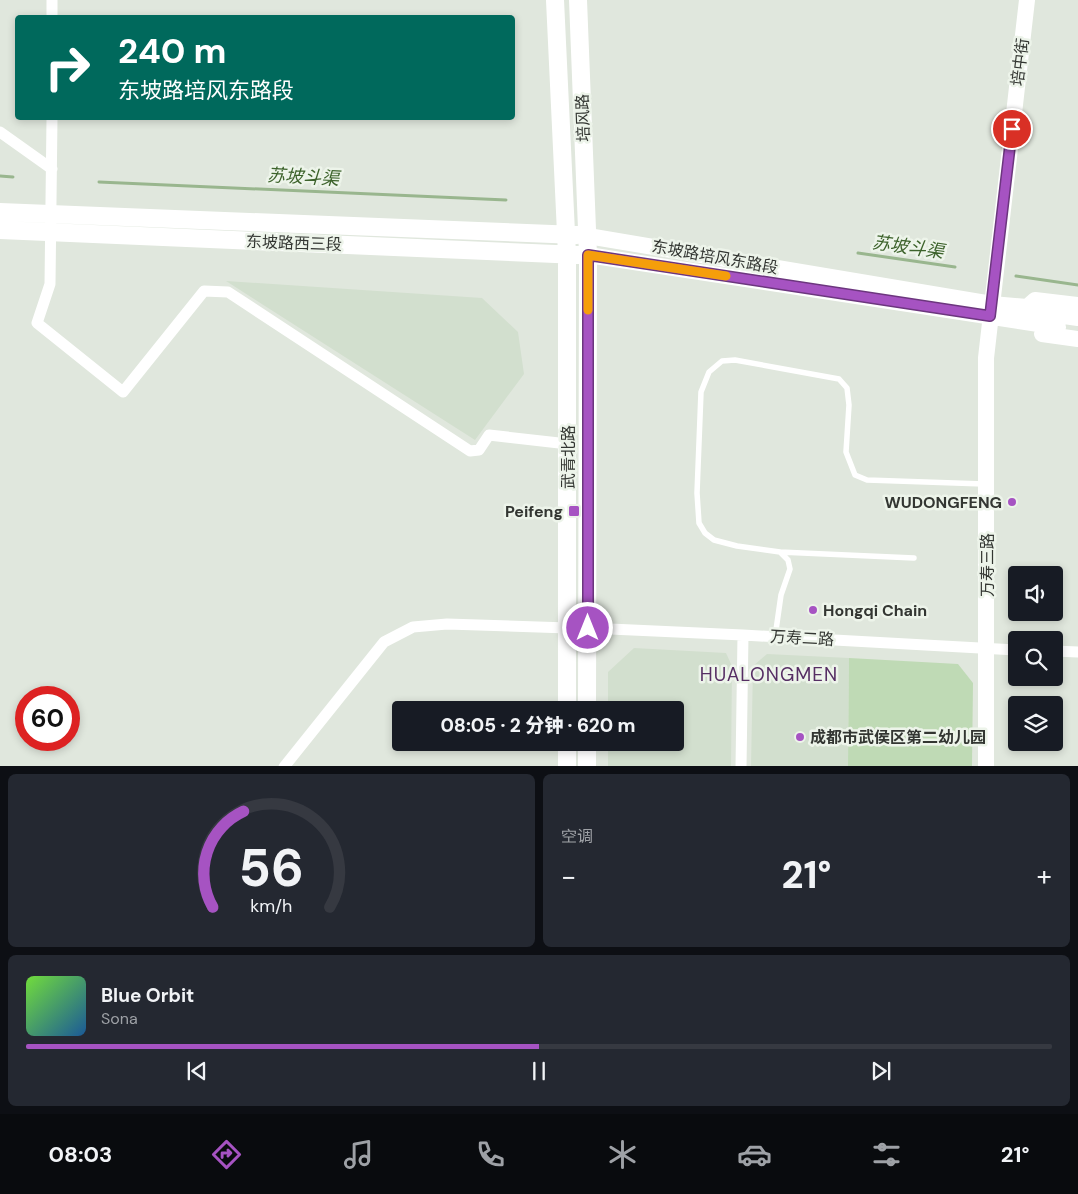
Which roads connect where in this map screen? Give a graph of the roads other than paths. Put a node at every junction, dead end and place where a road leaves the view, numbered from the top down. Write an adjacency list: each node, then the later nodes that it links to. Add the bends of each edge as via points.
1 (52, 0): 5 (street)
2 (555, 0): 13 (main road, 培风路)
3 (578, 0): 14 (main road, 培风路)
4 (1027, 0): 19 (main road, 培中街)
5 (52, 15)
6 (52, 120): 8 (street)
7 (0, 132): 8 (street)
8 (52, 169): 10 (street)
9 (0, 212): 10 (main road, 东坡路西三段)
10 (51, 215): 12 (street); 13 (main road, 东坡路西三段)
11 (0, 230): 12 (main road, 东坡路西三段)
12 (52, 233): 15 (main road, 东坡路西三段); 24 (street, via 50,284 37,323 123,392 204,291 228,292 470,451 479,450 489,435)
13 (567, 235): 14 (main road, 东坡路西三段); 15 (main road, 武青北路)
14 (588, 236): 16 (main road, 武青北路); 19 (main road, 东坡路培风东路段)
15 (568, 254): 16 (main road, 东坡路西三段); 24 (main road, 武青北路)
16 (588, 255): 19 (main road, 东坡路培风东路段); 29 (main road, 武青北路)
17 (1078, 305): 18 (main road, via 1035,300)
18 (1028, 307): 19 (main road, 东坡路培风东路段); 20 (main road, 东坡路培风东路段, via 1036,312)
19 (991, 310): 21 (main road, 东坡路培风东路段); 25 (main road, 万寿三路, via 986,358)
20 (1078, 318)
21 (1011, 320): 22 (main road, 东坡路培风东路段); 23 (main road, via 1036,333)
22 (1078, 330)
23 (1078, 339)
24 (568, 444): 28 (main road, 武青北路)
25 (986, 484): 26 (lane, via 868,480 855,475 846,452 847,388 839,379 735,360 722,361 710,372 702,392 697,493 699,523 714,540); 32 (main road, 万寿三路)
26 (780, 552): 27 (lane); 31 (lane, via 788,560 790,569 780,595)
27 (914, 558)
28 (568, 628): 36 (main road, 武青北路); 40 (street, via 447,624 413,627 384,642)
29 (588, 628): 30 (street, 万寿二路); 37 (main road, 武青北路)
30 (742, 635): 31 (street, 万寿二路); 43 (street)
31 (775, 637): 32 (street, 万寿二路)
32 (986, 649): 33 (street, 万寿二路); 44 (main road, 万寿三路)
33 (1008, 650)
34 (1063, 651): 35 (street)
35 (1078, 652)
36 (567, 701)
37 (587, 701)
38 (567, 751): 41 (main road)
39 (587, 751): 42 (main road)
40 (284, 766)
41 (567, 766)
42 (587, 766)
43 (741, 766)
44 (986, 766)

